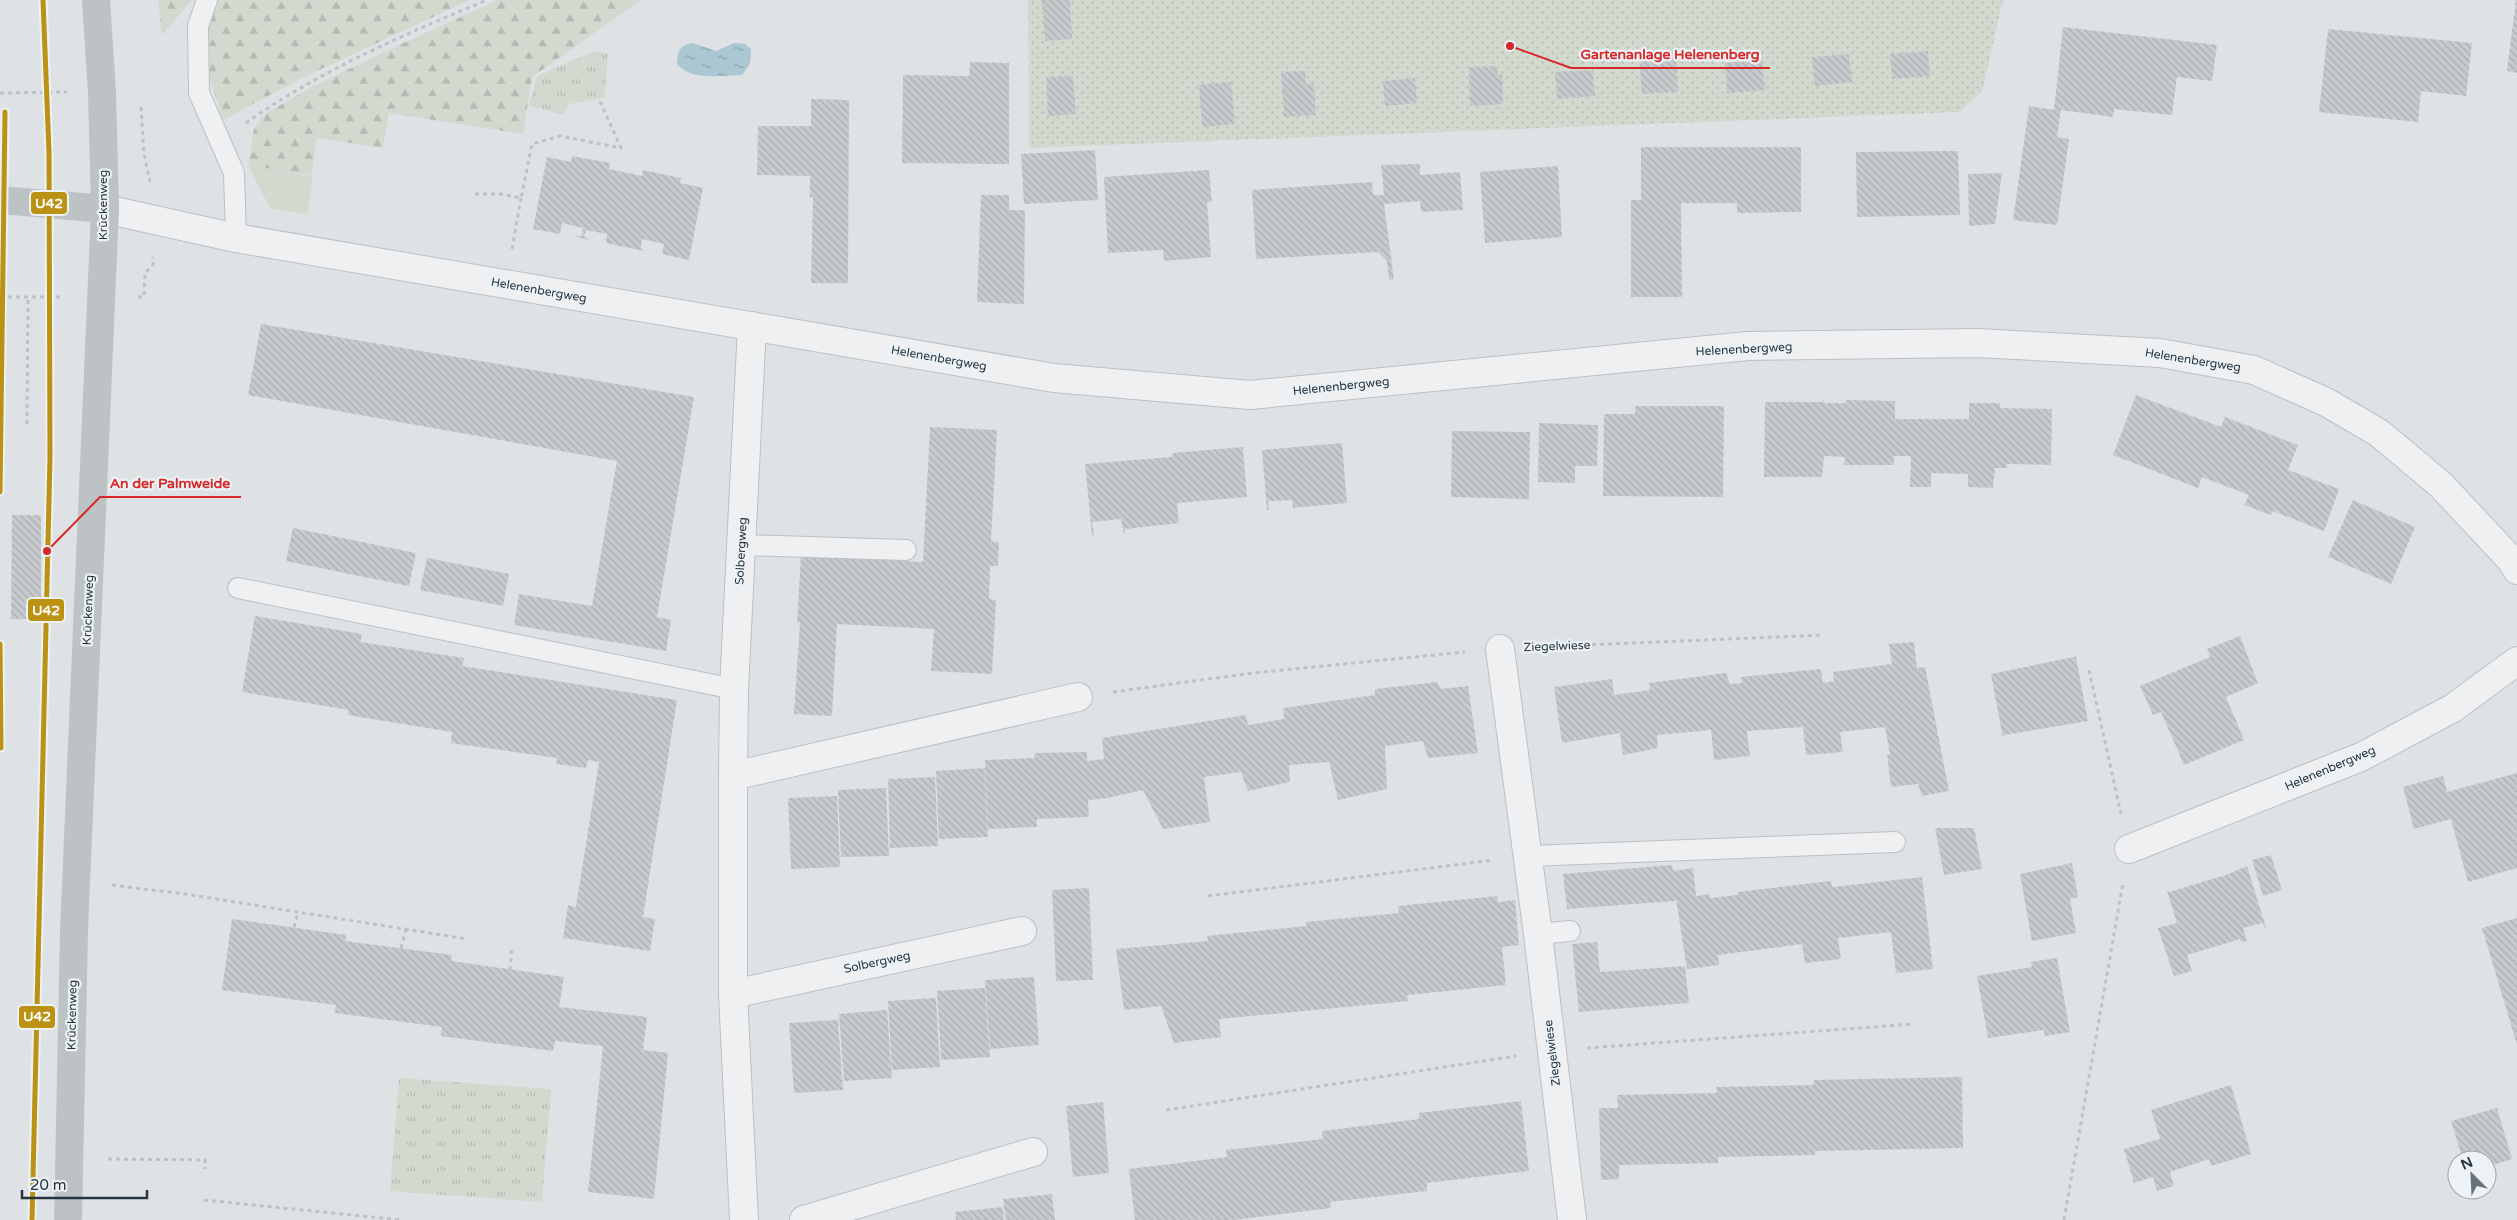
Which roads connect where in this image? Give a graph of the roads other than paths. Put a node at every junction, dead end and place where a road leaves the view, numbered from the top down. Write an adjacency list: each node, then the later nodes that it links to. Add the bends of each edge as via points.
1 (96, 0): 4 (main road, Krückenweg)
2 (207, 0): 5 (lane, via 198,26 199,93 234,173)
3 (0, 200): 4 (main road)
4 (105, 208): 5 (street, Helenenbergweg); 24 (main road, Krückenweg, via 74,931)
5 (236, 238): 6 (street, Helenenbergweg)
6 (752, 326): 7 (street, Solbergweg); 9 (street, Helenenbergweg, via 1054,378 1250,394 1748,346 1978,343 2160,353 2254,370 2326,402 2379,433 2441,485)
7 (742, 545): 8 (lane, via 847,543); 13 (street, Solbergweg)
8 (906, 550)
9 (2517, 570)
10 (238, 588): 13 (lane)
11 (1500, 649): 18 (street, Ziegelwiese)
12 (2517, 661): 17 (street, Helenenbergweg, via 2453,708 2361,757)
13 (734, 690): 15 (street, Solbergweg)
14 (1078, 697): 15 (street)
15 (733, 776): 22 (street, Solbergweg)
16 (1895, 842): 18 (lane)
17 (2129, 849)
18 (1528, 856): 21 (street, Ziegelwiese)
19 (1022, 931): 22 (street, Solbergweg)
20 (1570, 931): 21 (lane)
21 (1538, 934): 27 (street, Ziegelwiese)
22 (732, 994): 25 (street, Solbergweg)
23 (1033, 1152): 26 (street)
24 (68, 1220)
25 (744, 1220)
26 (804, 1220)
27 (1572, 1220)

